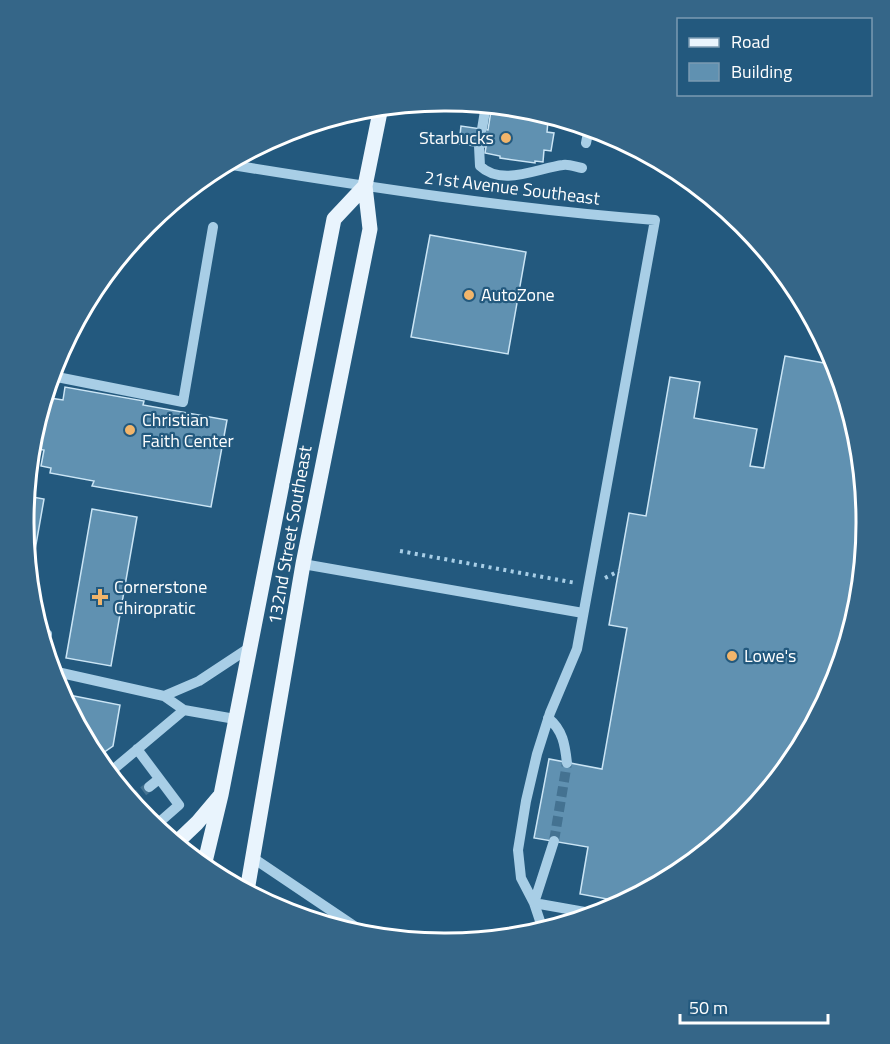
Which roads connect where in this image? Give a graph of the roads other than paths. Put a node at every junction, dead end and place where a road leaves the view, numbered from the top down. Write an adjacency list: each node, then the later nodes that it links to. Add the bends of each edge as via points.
1 (485, 113): 3 (street)
2 (379, 117): 9 (main road, 132nd Street Southeast)
3 (482, 129)
4 (587, 137): 5 (street)
5 (586, 143)
6 (479, 146): 8 (street, via 480,166 486,172 516,176 564,165)
7 (240, 166): 9 (street, 21st Avenue Southeast)
8 (582, 168)
9 (365, 186): 12 (main road, 132nd Street Southeast, via 370,229); 13 (street, 21st Avenue Southeast, via 655,220); 14 (main road, 132nd Street Southeast, via 334,219)
10 (213, 226): 11 (street, via 183,402)
11 (61, 378)
12 (303, 564): 13 (street); 30 (main road, 132nd Street Southeast)
13 (583, 614): 18 (street, via 577,649)
14 (249, 648): 16 (street, via 199,681); 19 (main road, 132nd Street Southeast)
15 (64, 673): 16 (street)
16 (164, 696): 17 (street)
17 (184, 710): 19 (street); 20 (street)
18 (548, 718): 21 (street, via 557,725 564,740); 32 (street, via 526,801 519,850 521,878)
19 (235, 719): 25 (main road, 132nd Street Southeast)
20 (137, 749): 22 (street); 23 (street)
21 (567, 763)
22 (115, 767)
23 (159, 778): 24 (street); 26 (street, via 179,805)
24 (149, 787)
25 (221, 795): 27 (main road); 29 (main road, 132nd Street Southeast)
26 (162, 819)
27 (182, 837)
28 (554, 841): 32 (street)
29 (206, 856)
30 (253, 858): 31 (main road, 132nd Street Southeast); 34 (street)
31 (249, 882)
32 (534, 903): 33 (street); 35 (street)
33 (578, 911)
34 (346, 921)
35 (540, 922)

